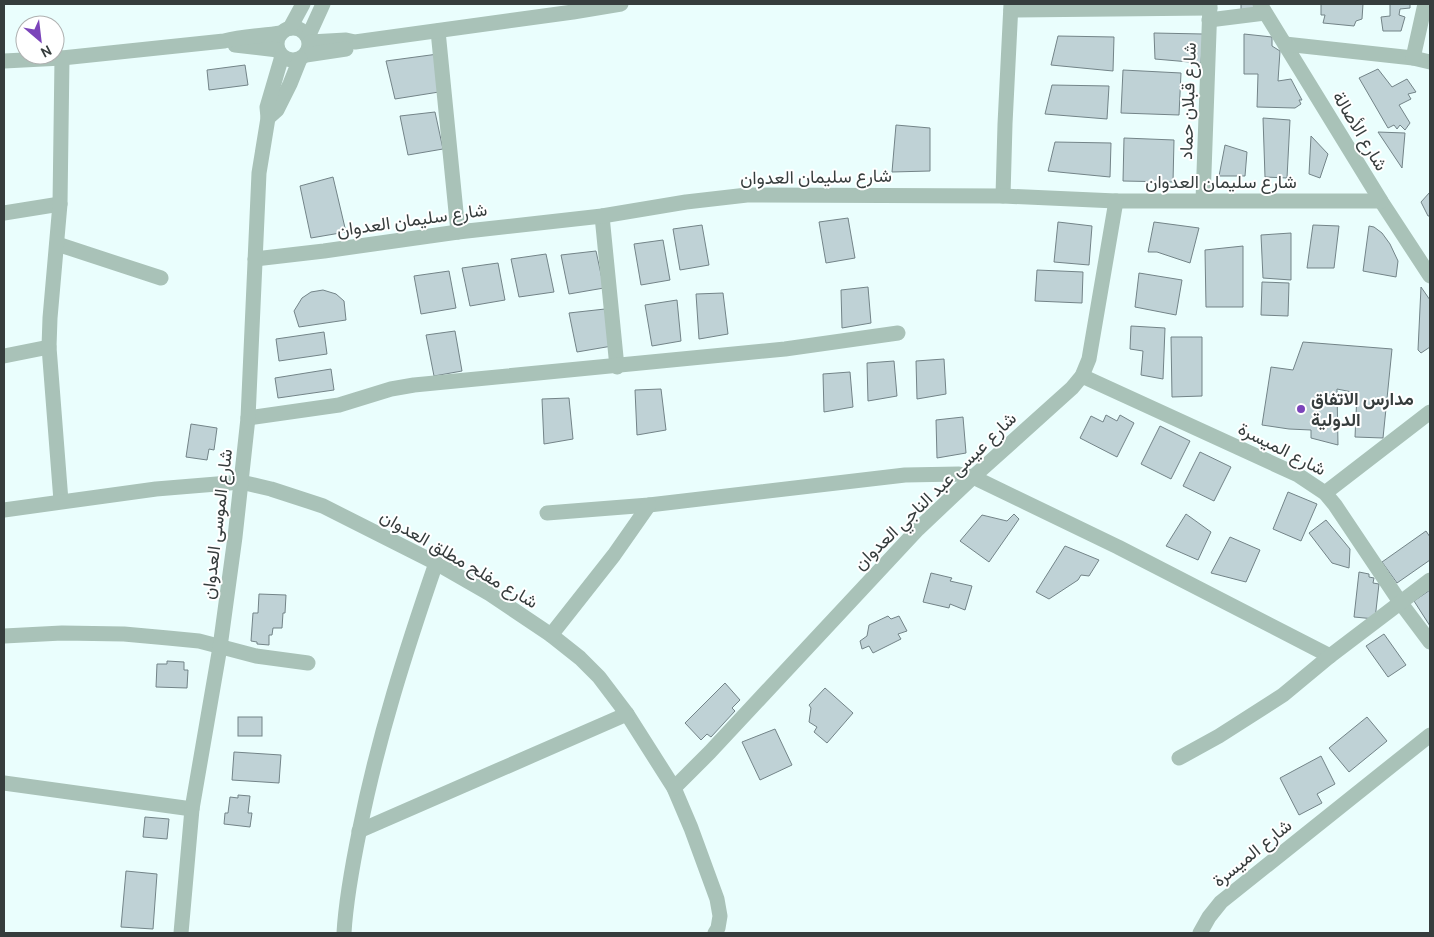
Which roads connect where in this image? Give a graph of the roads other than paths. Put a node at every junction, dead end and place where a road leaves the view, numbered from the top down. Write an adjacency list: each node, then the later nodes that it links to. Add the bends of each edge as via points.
1 (303, 4): 8 (street)
2 (323, 4): 12 (street, شارع الموسى العدوان)
3 (621, 4): 9 (street)
4 (1425, 4): 15 (street)
5 (1011, 7): 7 (street); 19 (street)
6 (1262, 8): 7 (street); 11 (street, شارع الأصالة)
7 (1210, 10): 20 (street, شارع قبلان حماد)
8 (285, 30): 10 (street); 12 (street, via 301,29); 13 (street, via 277,41)
9 (438, 31): 12 (street, via 355,42 346,40); 26 (street)
10 (224, 41): 13 (street); 14 (street)
11 (1285, 44): 15 (street); 22 (street, شارع الأصالة)
12 (306, 48): 13 (street, via 290,60); 18 (street, شارع الموسى العدوان, via 277,110)
13 (280, 53): 18 (street, شارع الموسى العدوان, via 267,107)
14 (65, 58)
15 (1413, 58): 16 (street)
16 (1430, 62)
17 (62, 65): 23 (street)
18 (268, 118): 28 (street, شارع الموسى العدوان, via 259,173)
19 (1003, 196): 21 (street, شارع سليمان العدوان); 25 (street, شارع سليمان العدوان, via 747,195)
20 (1203, 200): 21 (street, شارع سليمان العدوان); 22 (street, شارع سليمان العدوان)
21 (1116, 201): 35 (street, شارع عيسى عبد الناجي العدوان, via 1089,359)
22 (1381, 202): 29 (street, شارع الأصالة)
23 (60, 204): 24 (street); 27 (street)
24 (4, 213)
25 (602, 216): 26 (street, شارع سليمان العدوان); 34 (street)
26 (458, 232): 28 (street, شارع سليمان العدوان)
27 (57, 244): 30 (street); 32 (street, via 50,310)
28 (255, 259): 37 (street, شارع الموسى العدوان)
29 (1430, 276)
30 (161, 278)
31 (898, 333): 34 (street)
32 (50, 348): 33 (street); 41 (street)
33 (4, 356)
34 (616, 367): 37 (street, via 399,388 339,405)
35 (1082, 376): 38 (street, شارع عيسى عبد الناجي العدوان); 40 (street, شارع الميسرة, via 1269,460)
36 (1430, 412): 40 (street)
37 (248, 418): 39 (street, شارع الموسى العدوان)
38 (973, 477): 42 (street, via 959,474 905,475); 52 (street); 58 (street, شارع عيسى عبد الناجي العدوان, via 912,536)
39 (242, 482): 41 (street, شارع مفلح مطلق العدوان); 45 (street, شارع مفلح مطلق العدوان, via 323,506); 51 (street, شارع الموسى العدوان)
40 (1325, 492): 47 (street, شارع الميسرة)
41 (61, 501): 43 (street, شارع مفلح مطلق العدوان)
42 (649, 505): 44 (street); 48 (street)
43 (4, 510)
44 (546, 513)
45 (436, 563): 48 (street, شارع مفلح مطلق العدوان); 60 (street, via 379,744)
46 (1430, 580): 47 (street)
47 (1400, 602): 50 (street, شارع الميسرة); 52 (street)
48 (551, 635): 54 (street, شارع مفلح مطلق العدوان, via 599,677)
49 (4, 636): 51 (street, via 124,634 199,641)
50 (1430, 642)
51 (220, 647): 53 (street); 59 (street, شارع الموسى العدوان)
52 (1330, 656): 56 (street, via 1283,695)
53 (308, 663)
54 (627, 714): 58 (street, شارع مفلح مطلق العدوان); 60 (street)
55 (1430, 735): 66 (street, شارع الميسرة, via 1221,902)
56 (1180, 758)
57 (4, 782): 59 (street)
58 (674, 788): 61 (street, شارع مفلح مطلق العدوان, via 712,882)
59 (192, 809): 62 (street, شارع الموسى العدوان)
60 (359, 831): 63 (street)
61 (720, 916): 64 (street, شارع مفلح مطلق العدوان); 65 (street)
62 (181, 933)
63 (344, 933)
64 (715, 933)
65 (729, 933)
66 (1200, 933)

